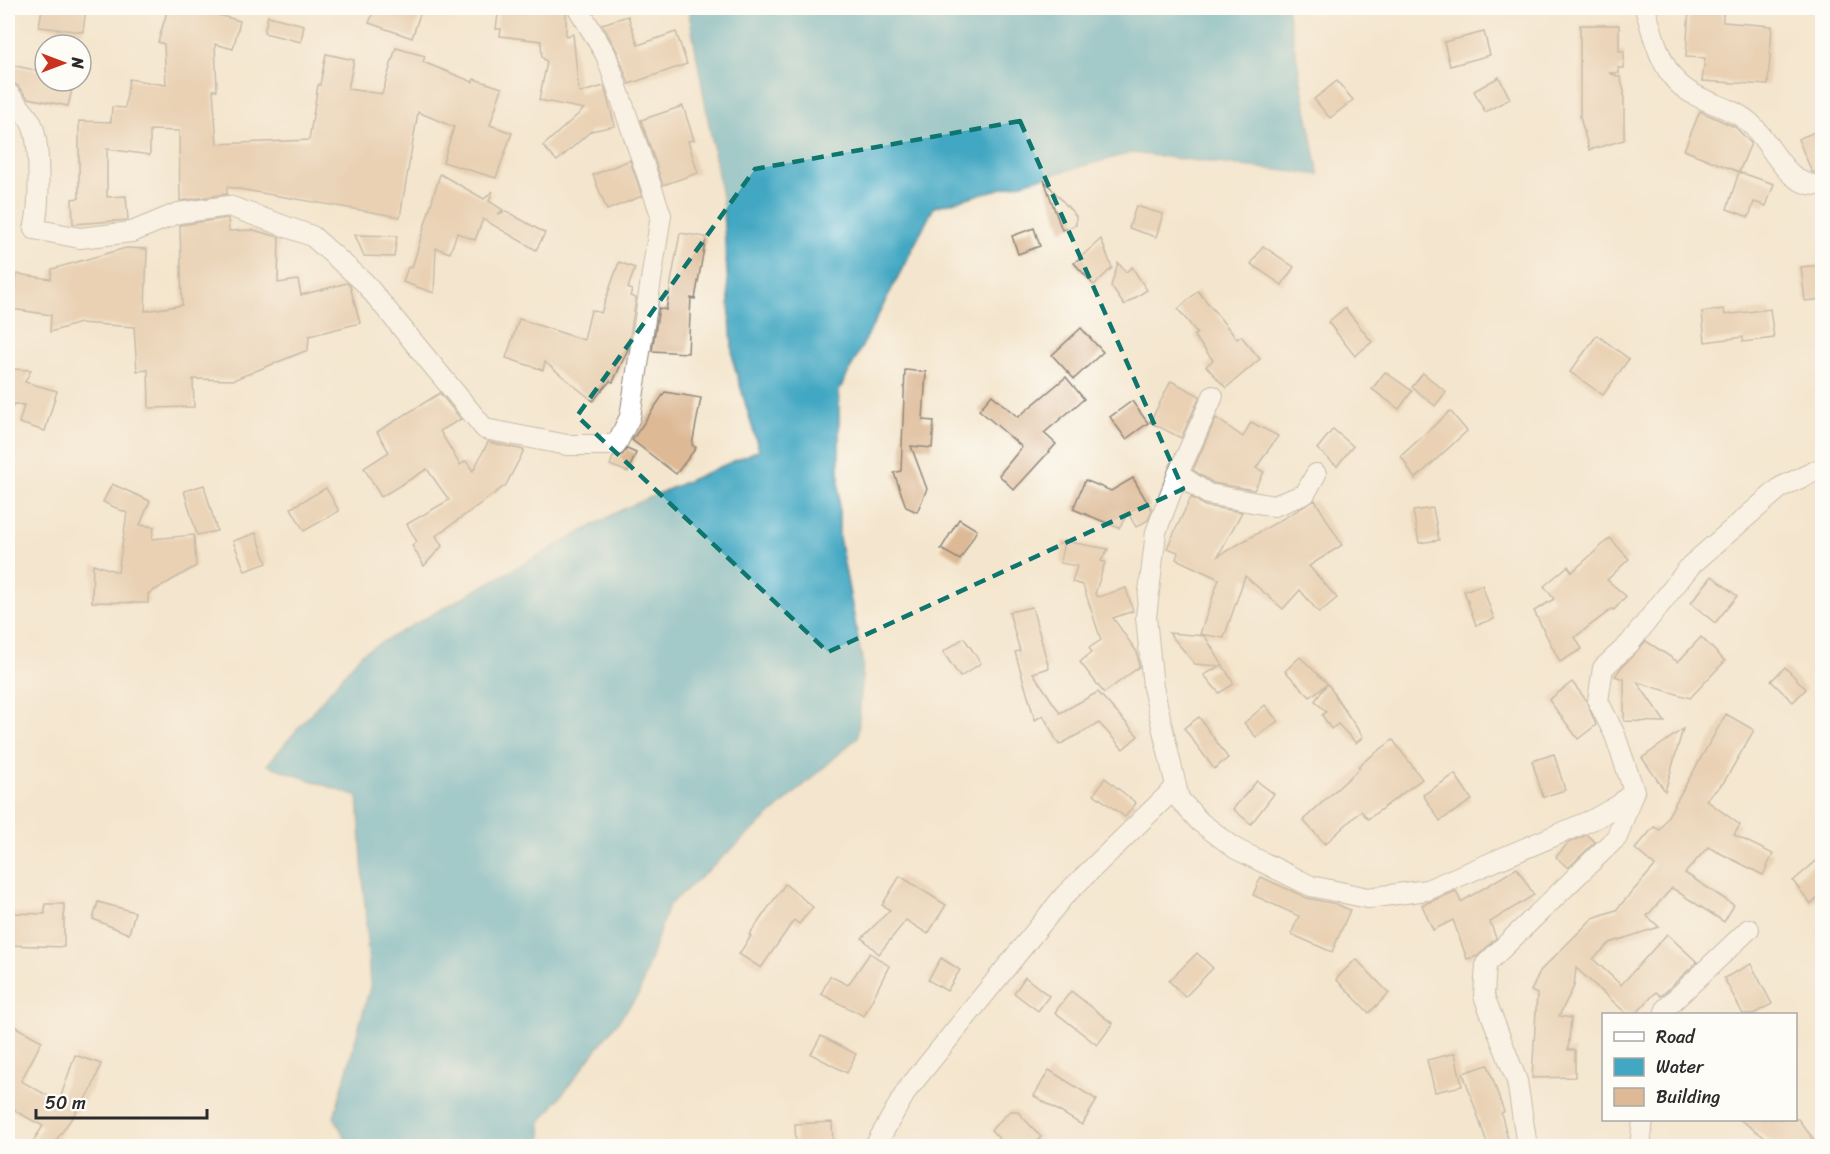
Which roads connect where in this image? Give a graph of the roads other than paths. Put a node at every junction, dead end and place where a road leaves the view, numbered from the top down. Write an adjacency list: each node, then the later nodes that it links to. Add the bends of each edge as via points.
1 (578, 8): 3 (street, via 606,55 661,215 630,417 616,445 567,445 485,429 364,282 312,236 229,206 178,213 132,232 80,238 34,229 38,215 38,165 32,123)
2 (1646, 8): 4 (street, via 1657,48 1677,83 1749,122 1794,180)
3 (8, 93)
4 (1822, 185)
5 (1213, 396): 7 (street)
6 (1822, 468): 10 (street, via 1781,487 1691,565 1629,644 1603,668 1598,701)
7 (1178, 474): 8 (street, via 1208,494 1274,506 1305,494); 9 (street, via 1156,532 1146,617 1154,687)
8 (1316, 474)
9 (1176, 788): 10 (street, via 1179,799 1200,822 1236,849 1311,886 1368,898 1427,890 1470,874 1594,819); 14 (street, via 1064,896 907,1090)
10 (1634, 791): 15 (street, via 1617,837 1486,964 1484,996 1517,1081)
11 (1749, 929): 12 (street)
12 (1664, 1013)
13 (1643, 1121): 16 (street)
14 (875, 1146)
15 (1527, 1146)
16 (1640, 1146)

